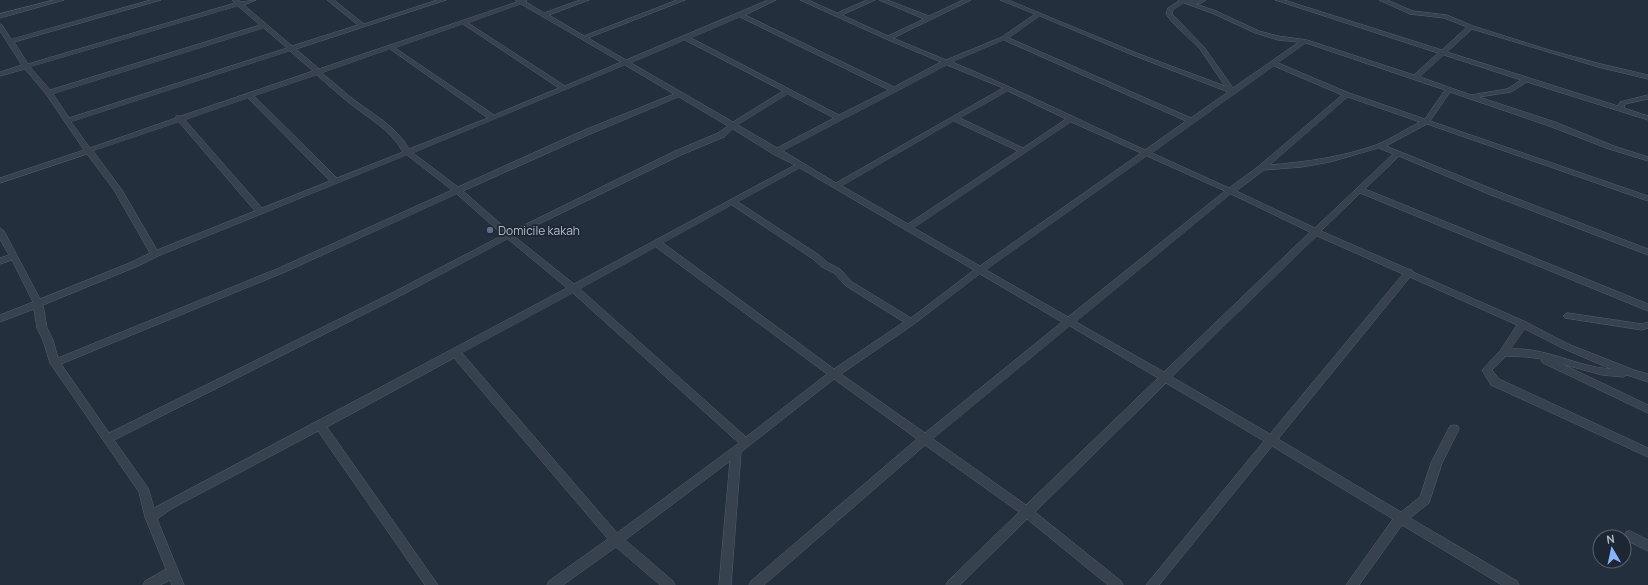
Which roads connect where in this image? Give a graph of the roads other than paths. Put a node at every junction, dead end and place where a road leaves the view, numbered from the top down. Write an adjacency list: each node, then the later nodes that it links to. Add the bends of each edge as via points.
1 (61, 0): 26 (street)
2 (158, 0): 37 (street)
3 (253, 0): 20 (street)
4 (330, 0): 31 (street)
5 (425, 0): 21 (street)
6 (443, 0): 21 (street)
7 (586, 0): 23 (street)
8 (682, 0): 33 (street)
9 (773, 0): 24 (street)
10 (802, 0): 25 (street)
11 (872, 0): 25 (street)
12 (882, 0): 27 (street)
13 (968, 0): 27 (street)
14 (1003, 0): 22 (street)
15 (1183, 0): 16 (street); 38 (street, via 1257,32 1278,38); 56 (street, via 1170,9 1169,14 1202,48)
16 (1203, 0)
17 (1278, 0): 41 (street)
18 (1382, 0): 32 (street, via 1412,13 1445,16)
19 (522, 1): 23 (street); 28 (street)
20 (237, 2): 30 (street); 45 (street)
21 (431, 4): 31 (street)
22 (1039, 14): 36 (street); 56 (street)
23 (544, 15): 33 (street)
24 (740, 15): 34 (street); 54 (street)
25 (837, 15): 35 (street)
26 (0, 16)
27 (928, 18): 35 (street)
28 (463, 22): 39 (street); 51 (street)
29 (0, 26): 37 (street)
30 (264, 26): 40 (street); 57 (street)
31 (363, 26): 40 (street)
32 (1471, 27): 41 (street); 48 (street, via 1582,61)
33 (584, 38): 42 (street)
34 (686, 38): 42 (street); 55 (street)
35 (888, 38): 43 (street)
36 (1004, 38): 43 (street); 71 (street)
37 (10, 40): 45 (street)
38 (1305, 41): 44 (street); 49 (street)
39 (392, 48): 46 (street); 65 (street)
40 (292, 49): 46 (street); 70 (street)
41 (1442, 53): 49 (street); 50 (street)
42 (627, 62): 51 (street); 58 (street)
43 (946, 62): 52 (street); 54 (street)
44 (1274, 64): 56 (street); 59 (street)
45 (26, 66): 47 (street); 57 (street)
46 (318, 72): 60 (street); 77 (street, via 350,100 390,129)
47 (0, 74)
48 (1648, 77)
49 (1415, 78): 53 (street)
50 (1525, 80): 61 (street, via 1509,91); 63 (street)
51 (564, 88): 65 (street)
52 (1008, 88): 68 (street); 69 (street)
53 (1449, 89): 61 (street); 72 (street)
54 (895, 90): 66 (street)
55 (788, 91): 66 (street); 73 (street)
56 (1232, 91): 71 (street)
57 (49, 93): 70 (street)
58 (680, 94): 73 (street); 88 (street, via 585,133)
59 (1347, 94): 72 (street); 83 (street)
60 (249, 95): 64 (street); 85 (street)
61 (1470, 96): 81 (street)
62 (1648, 97): 63 (street, via 1622,103)
63 (1620, 109): 67 (street)
64 (179, 118): 75 (street); 92 (street)
65 (493, 118): 77 (street)
66 (839, 118): 78 (street)
67 (1648, 118)
68 (955, 119): 76 (street); 86 (street)
69 (1071, 119): 76 (street); 80 (street)
70 (67, 121): 75 (street)
71 (1192, 121): 80 (street)
72 (1426, 122): 74 (street); 90 (street)
73 (732, 126): 78 (street); 96 (street, via 721,135 672,156)
74 (1380, 146): 79 (street); 83 (street, via 1302,166)
75 (88, 149): 84 (street); 99 (street, via 118,190)
76 (1024, 151): 93 (street)
77 (407, 152): 85 (street); 88 (street)
78 (776, 152): 82 (street)
79 (1398, 153): 87 (street); 98 (street)
80 (1146, 154): 89 (street); 102 (street)
81 (1648, 159)
82 (800, 165): 86 (street); 91 (street)
83 (1262, 168): 89 (street)
84 (0, 181)
85 (335, 181): 92 (street)
86 (836, 186): 93 (street)
87 (1360, 190): 95 (street); 106 (street)
88 (458, 191): 96 (street); 116 (street, via 282,270)
89 (1230, 191): 95 (street); 110 (street)
90 (1648, 199)
91 (732, 202): 97 (street); 109 (street, via 837,270 849,284)
92 (260, 211): 99 (street)
93 (908, 228): 102 (street)
94 (0, 231): 100 (street)
95 (1316, 232): 103 (street); 119 (street)
96 (509, 236): 104 (street); 124 (street, via 395,296)
97 (657, 243): 104 (street); 117 (street)
98 (1648, 252)
99 (156, 254): 105 (street)
100 (14, 256): 101 (street); 105 (street)
101 (0, 261)
102 (980, 270): 109 (street); 110 (street)
103 (1409, 272): 111 (street); 126 (street)
104 (573, 288): 114 (street); 127 (street)
105 (38, 303): 108 (street); 116 (street, via 42,328)
106 (1648, 308)
107 (1568, 316): 112 (street, via 1642,327)
108 (0, 319)
109 (911, 322): 117 (street)
110 (1069, 323): 119 (street); 125 (street)
111 (1523, 324): 113 (street); 118 (street, via 1565,346)
112 (1648, 325)
113 (1503, 353): 115 (street, via 1516,351); 128 (street, via 1487,370 1494,382)
114 (456, 354): 122 (street); 133 (street)
115 (1532, 354): 118 (street, via 1600,371); 121 (street)
116 (55, 363): 124 (street)
117 (834, 374): 125 (street); 127 (street)
118 (1631, 374): 120 (street)
119 (1165, 378): 126 (street); 129 (street)
120 (1648, 378)
121 (1648, 410)
122 (320, 427): 130 (street, via 167,506); 138 (street)
123 (1454, 429): 131 (street, via 1441,451 1426,500)
124 (108, 438): 130 (street, via 144,491)
125 (925, 439): 129 (street); 142 (street)
126 (1271, 441): 131 (street); 145 (street)
127 (741, 447): 133 (street); 141 (street)
128 (1648, 453)
129 (1027, 512): 143 (street); 144 (street)
130 (151, 517): 135 (street)
131 (1400, 519): 146 (street); 147 (street)
132 (1632, 537): 134 (street)
133 (616, 540): 139 (street); 140 (street)
134 (1648, 546)
135 (172, 572): 136 (street); 137 (street)
136 (149, 585)
137 (178, 585)
138 (432, 585)
139 (553, 585)
140 (669, 585)
141 (725, 585)
142 (755, 585)
143 (952, 585)
144 (1118, 585)
145 (1152, 585)
146 (1352, 585)
147 (1513, 585)

